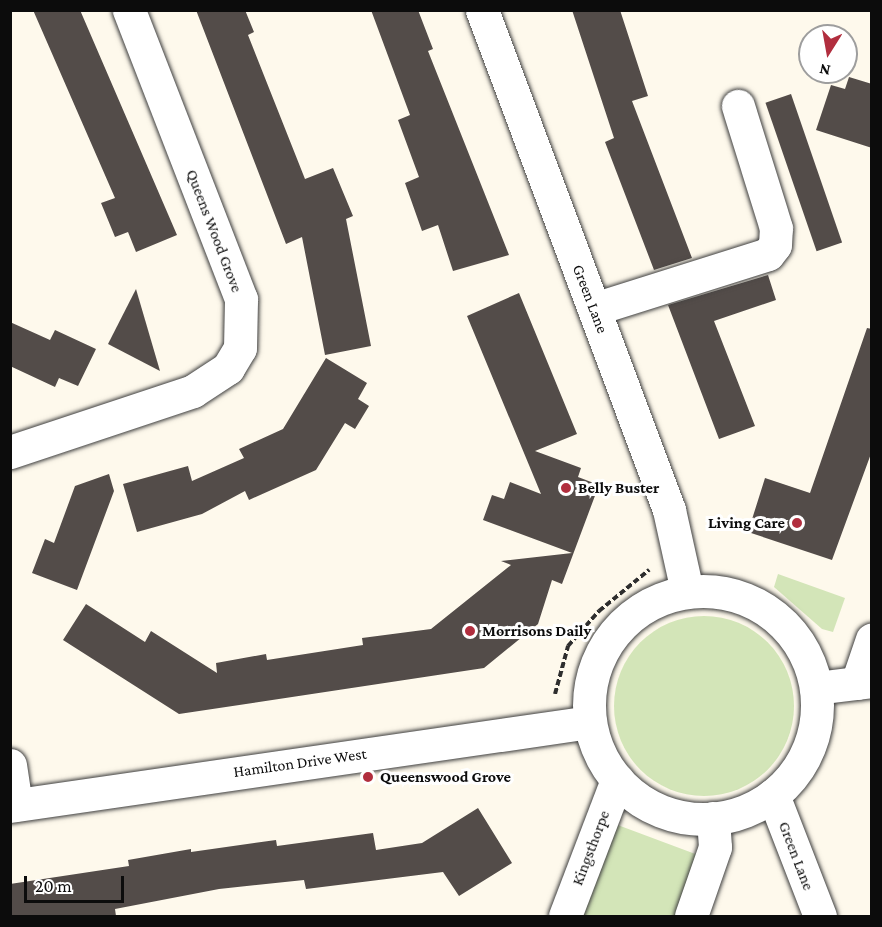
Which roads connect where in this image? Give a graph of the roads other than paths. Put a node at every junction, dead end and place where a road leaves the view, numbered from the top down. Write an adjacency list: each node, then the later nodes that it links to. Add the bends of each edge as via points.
1 (129, 10): 5 (street, Queens Wood Grove, via 241,299 240,348 228,368 193,391)
2 (482, 10): 4 (street, Green Lane)
3 (738, 106): 4 (street, via 776,228 775,245 768,254)
4 (594, 309): 6 (street, Green Lane, via 669,510)
5 (10, 452)
6 (687, 591): 9 (street, via 730,593 761,606 788,627); 10 (street, via 659,598 627,618 603,648 590,684)
7 (872, 639): 8 (street)
8 (864, 682): 9 (street)
9 (816, 688): 13 (street, via 817,718 809,748 794,774)
10 (590, 722): 12 (street, via 599,753); 14 (street, Hamilton Drive West)
11 (10, 765): 14 (street)
12 (617, 780): 15 (street, via 639,800 666,813); 16 (street, Kingsthorpe)
13 (773, 795): 15 (street, via 750,809); 18 (street, Green Lane)
14 (13, 806)
15 (713, 818): 17 (street, via 715,847)
16 (565, 916)
17 (691, 916)
18 (820, 916)

